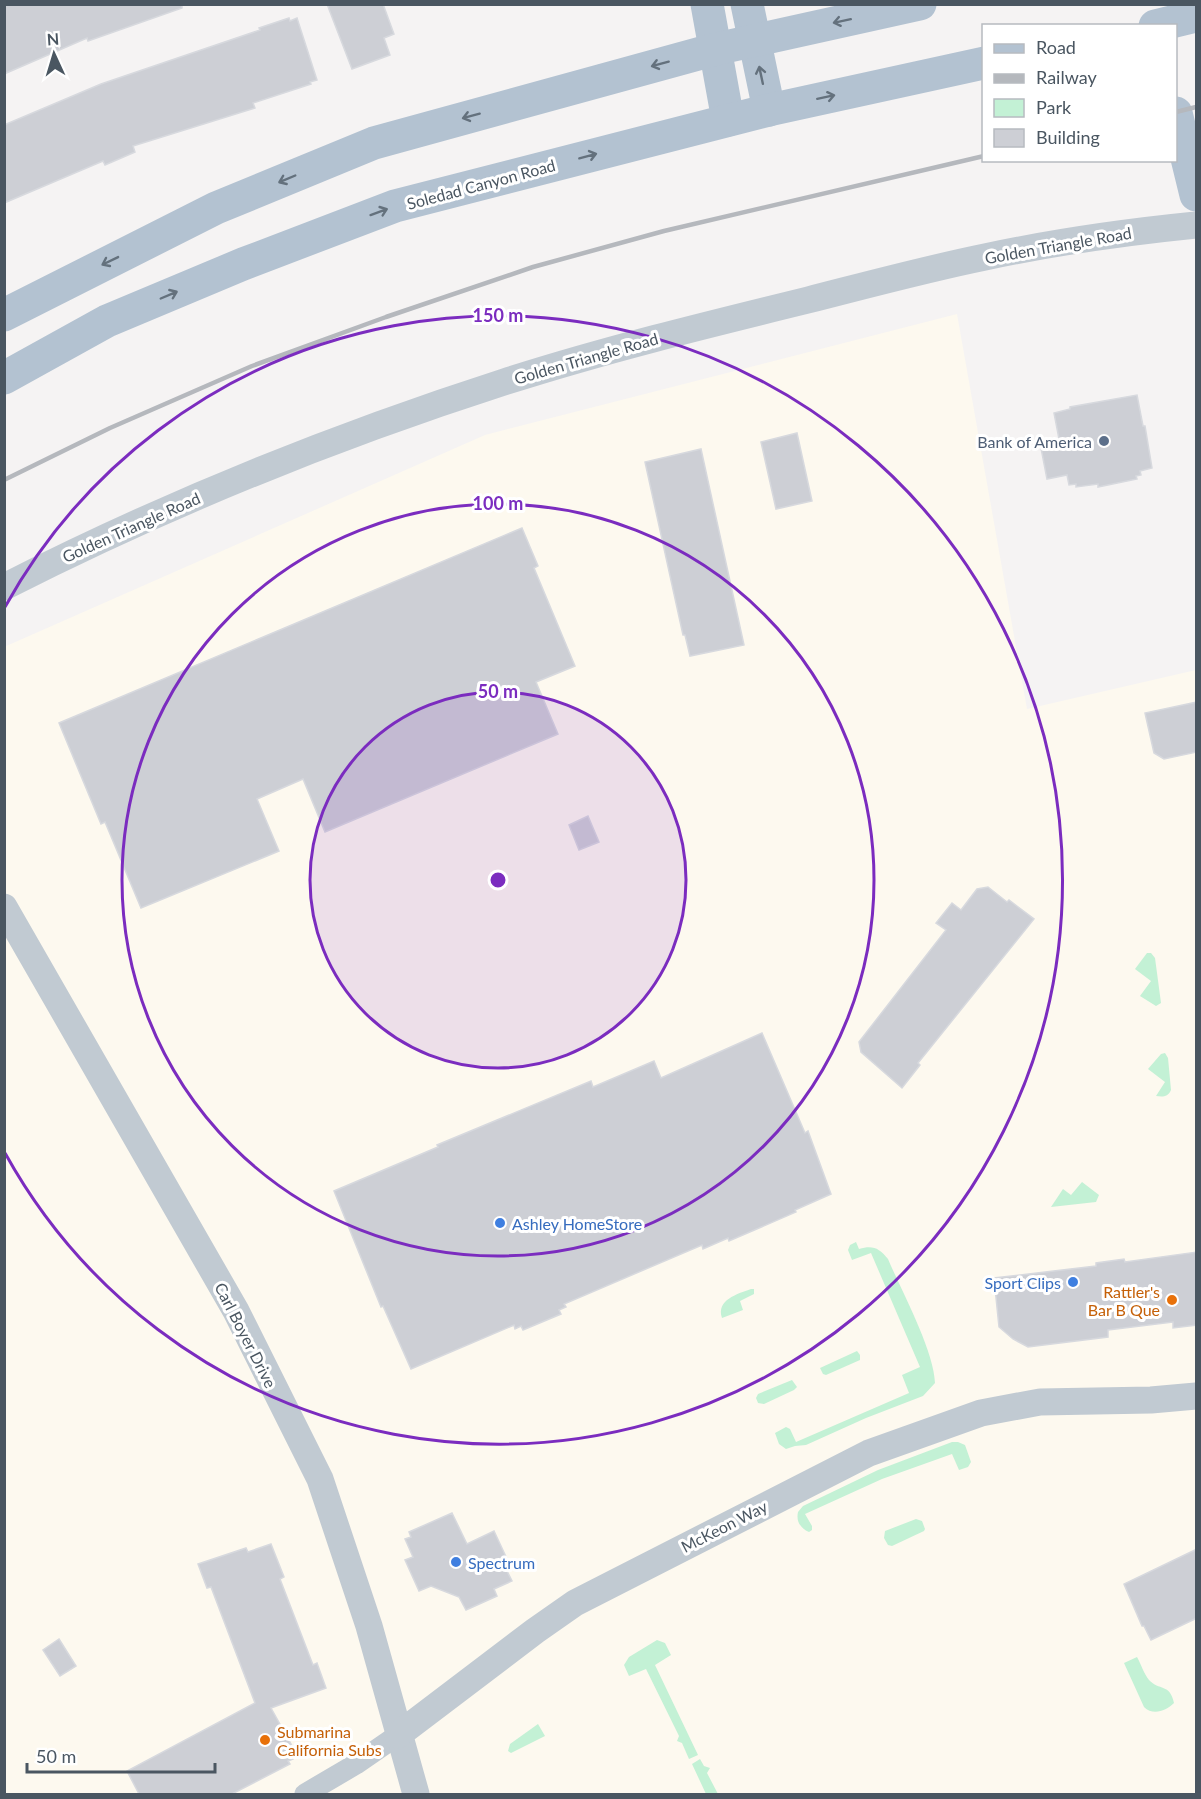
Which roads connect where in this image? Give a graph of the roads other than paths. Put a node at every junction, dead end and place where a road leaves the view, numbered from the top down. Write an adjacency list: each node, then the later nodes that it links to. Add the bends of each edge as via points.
1 (707, 4): 9 (main road)
2 (747, 4): 8 (main road)
3 (1148, 4): 6 (main road)
4 (904, 5): 8 (main road, one-way to 8)
5 (1197, 16): 7 (main road)
6 (1153, 24)
7 (1163, 24)
8 (754, 40): 9 (main road); 11 (main road, one-way to 8)
9 (716, 49): 13 (main road); 16 (main road, one-way to 16, via 374,143 216,208)
10 (982, 63): 11 (main road, Soledad Canyon Road, one-way to 10)
11 (769, 110): 13 (main road, Soledad Canyon Road)
12 (1177, 117): 14 (main road)
13 (728, 120): 17 (main road, Soledad Canyon Road, one-way to 13, via 395,206)
14 (1197, 195)
15 (1197, 225): 20 (street, Golden Triangle Road, via 1107,235 983,257 662,336 515,379 278,463 167,509)
16 (4, 315)
17 (107, 321): 18 (main road); 19 (main road, Soledad Canyon Road)
18 (4, 355)
19 (4, 378)
20 (4, 587)
21 (4, 906): 23 (street, Carl Boyer Drive, via 236,1311 320,1479 369,1626)
22 (1197, 1396): 23 (street, McKeon Way, via 1005,1407 869,1453 575,1604)
23 (398, 1735): 24 (street, McKeon Way); 25 (street, Carl Boyer Drive)
24 (305, 1794)
25 (416, 1794)

